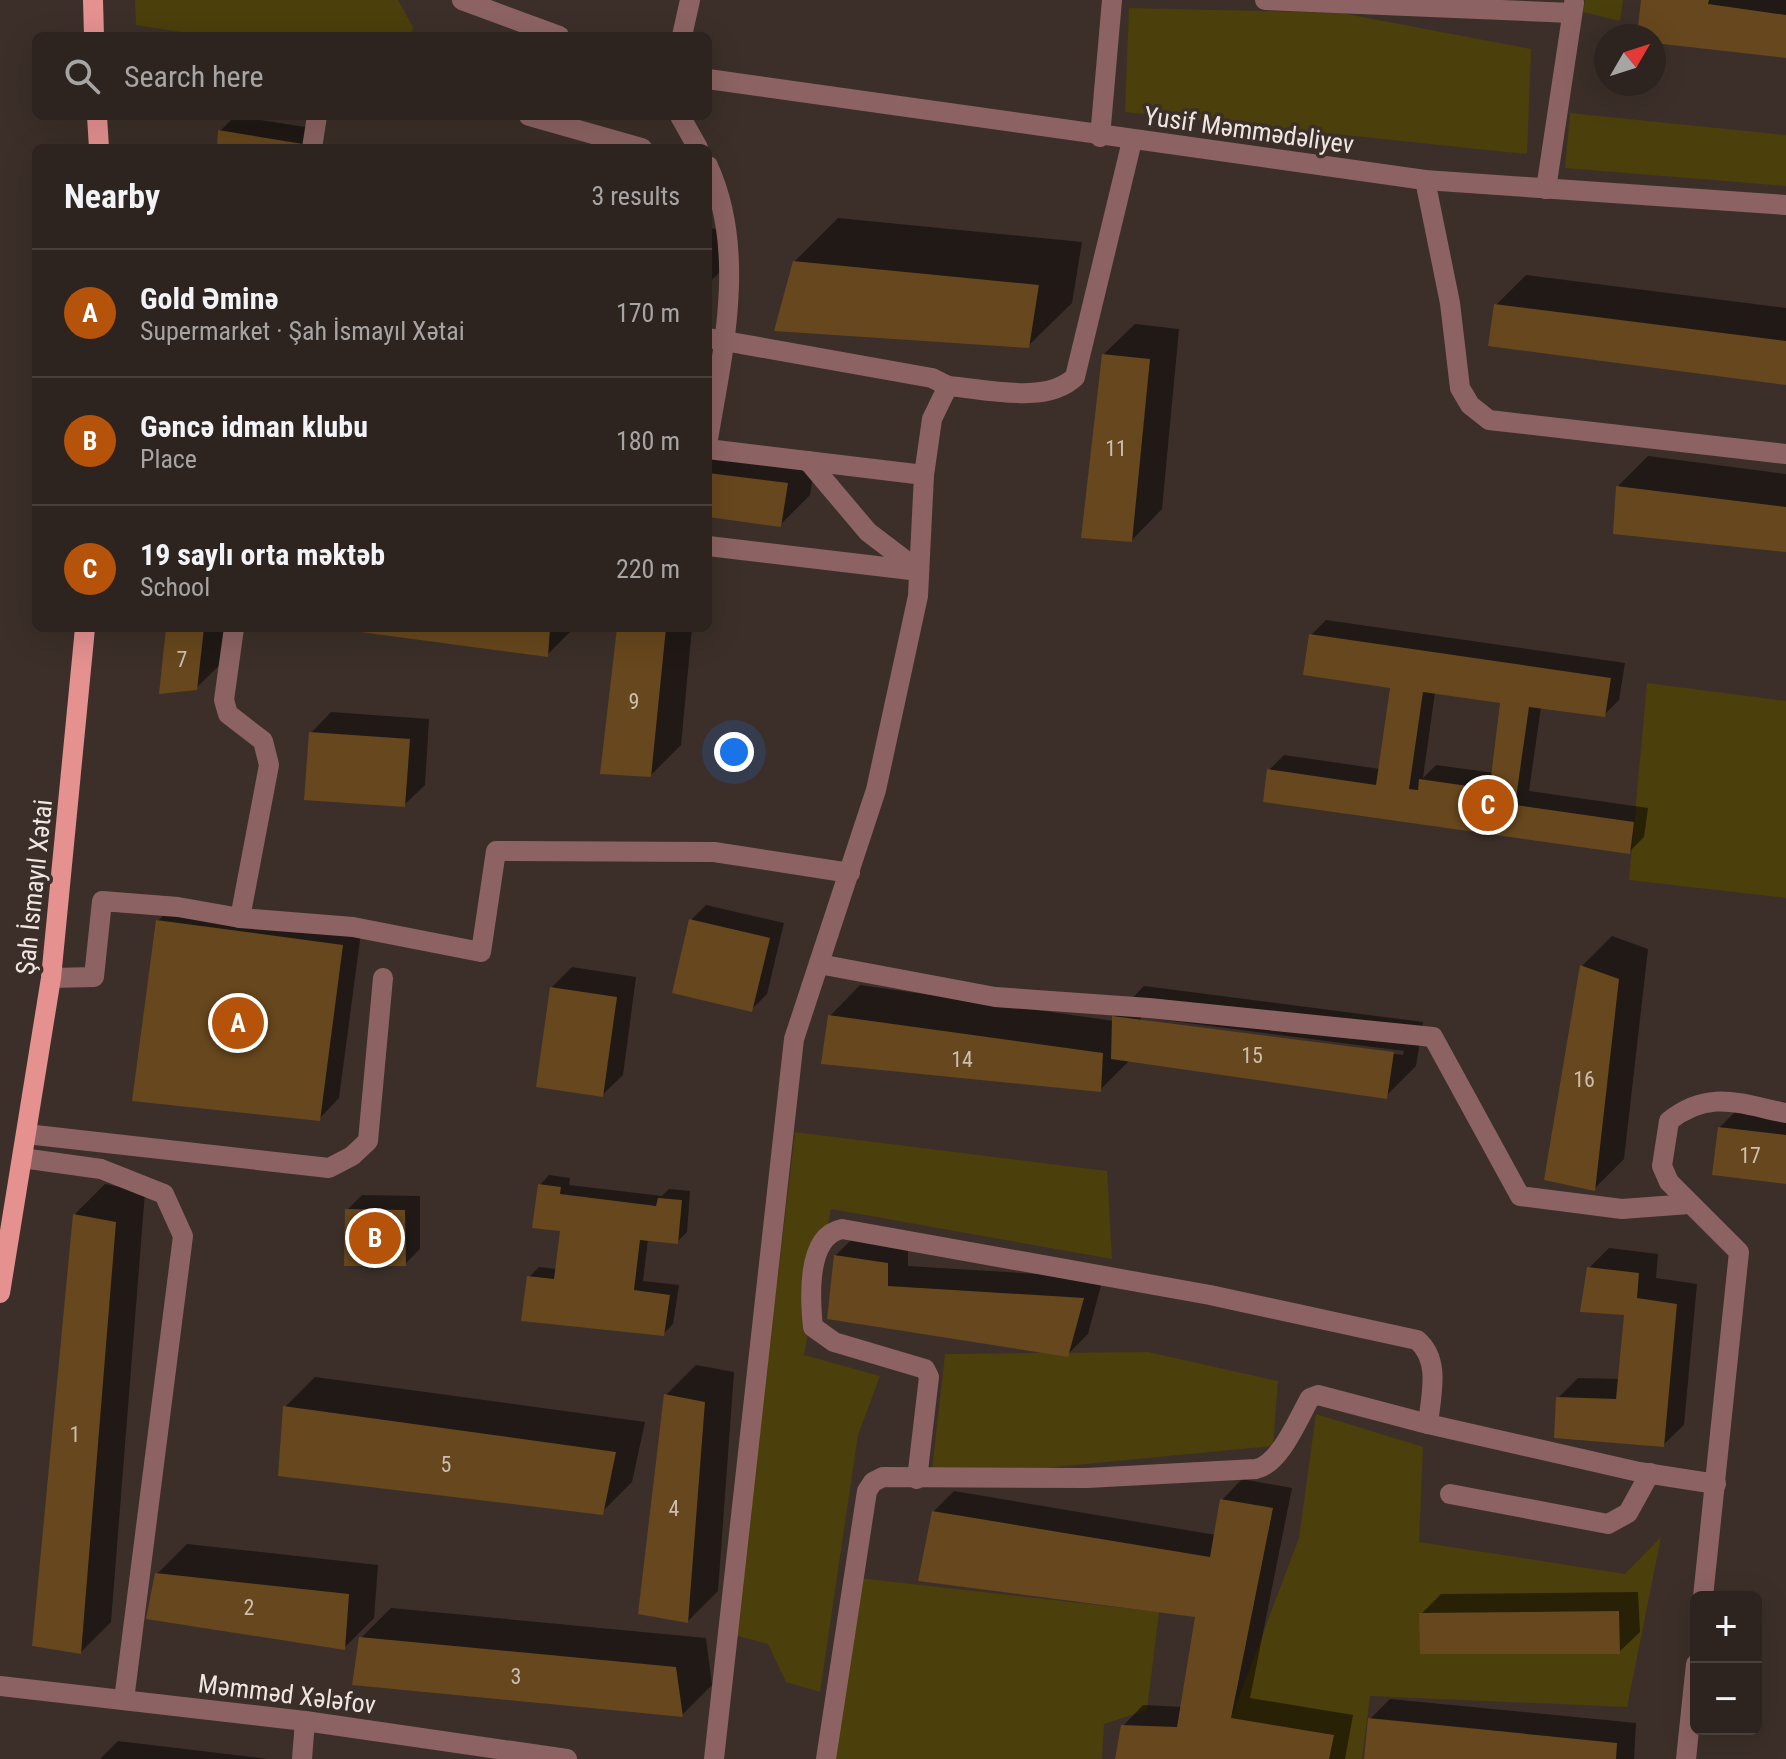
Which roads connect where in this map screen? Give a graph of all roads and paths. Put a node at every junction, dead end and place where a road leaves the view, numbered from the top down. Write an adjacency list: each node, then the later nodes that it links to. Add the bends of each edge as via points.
1 (93, 0): 7 (main road)
2 (462, 0): 8 (street)
3 (690, 0): 9 (street)
4 (1112, 0): 15 (street)
5 (1265, 0): 6 (street)
6 (1573, 7): 23 (street)
7 (94, 32)
8 (548, 32)
9 (683, 32)
10 (712, 80): 15 (street, Yusif Məmmədəliyev)
11 (97, 120): 17 (main road)
12 (316, 120): 18 (street)
13 (543, 120): 19 (street)
14 (682, 120): 20 (street)
15 (1100, 137): 16 (street, Yusif Məmmədəliyev)
16 (1132, 141): 22 (street, Yusif Məmmədəliyev); 26 (street, via 1075,377 1064,388 1045,393)
17 (99, 144)
18 (313, 144)
19 (628, 144)
20 (696, 144)
21 (712, 175): 25 (street, via 719,191 730,312)
22 (1425, 180): 23 (street, Yusif Məmmədəliyev); 29 (street, via 1450,303 1460,388 1470,405 1489,420)
23 (1546, 189): 24 (street, Yusif Məmmədəliyev)
24 (1786, 205)
25 (716, 339): 26 (street, via 932,378); 27 (street)
26 (948, 386): 31 (street, via 932,419)
27 (712, 389)
28 (712, 449): 30 (street)
29 (1786, 454)
30 (808, 461): 31 (street); 33 (street, via 868,532)
31 (924, 475): 33 (street)
32 (712, 546): 33 (street)
33 (919, 571): 36 (street, via 876,790)
34 (85, 632): 39 (main road, Şah İsmayıl Xətai)
35 (233, 632): 37 (street, via 224,700 228,714 263,741 269,765)
36 (850, 873): 37 (street, via 714,852 496,851 481,952 353,927); 38 (street)
37 (240, 918): 39 (street, via 102,901 94,977)
38 (819, 964): 44 (street, via 995,997 1433,1037 1520,1196 1622,1209); 58 (street, via 794,1039)
39 (51, 978): 42 (main road, Şah İsmayıl Xətai)
40 (383, 978): 42 (street, via 368,1141 329,1168)
41 (1786, 1113): 44 (street, via 1712,1099 1669,1121 1662,1166)
42 (26, 1134): 43 (main road, Şah İsmayıl Xətai)
43 (22, 1158): 45 (main road, Şah İsmayıl Xətai); 53 (street, via 101,1169 164,1194 183,1236)
44 (1689, 1204): 49 (street, via 1739,1252)
45 (0, 1293)
46 (1428, 1424): 47 (street); 48 (street, via 1318,1395 1310,1398 1278,1456 1266,1467 1087,1478); 48 (street, via 1433,1367 1430,1350 1417,1340 1210,1295 842,1229 829,1231 821,1240 809,1294 813,1327 834,1342 925,1369 929,1377)
47 (1650, 1473): 49 (street); 50 (street, via 1628,1513 1608,1524)
48 (917, 1479): 59 (street, via 883,1477 867,1491)
49 (1716, 1484): 51 (street)
50 (1450, 1494)
51 (1704, 1591)
52 (0, 1686): 53 (street, Məmməd Xələfov)
53 (124, 1700): 54 (street, Məmməd Xələfov)
54 (305, 1721): 56 (street); 57 (street, Məmməd Xələfov)
55 (1690, 1721): 60 (street)
56 (302, 1759)
57 (567, 1759)
58 (714, 1759)
59 (826, 1759)
60 (1686, 1759)

